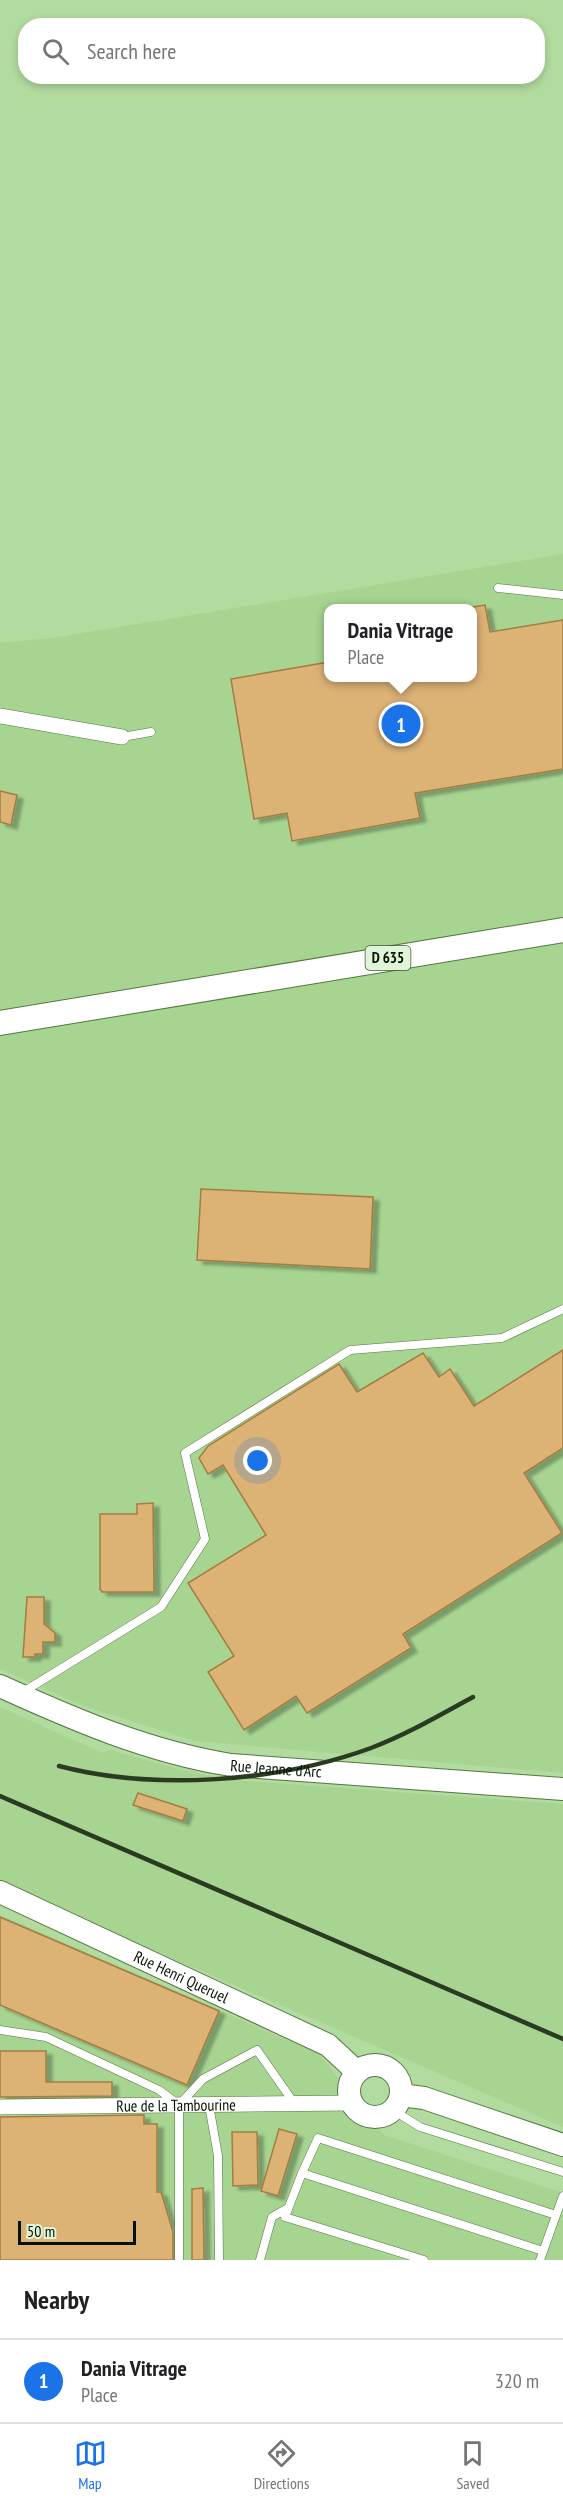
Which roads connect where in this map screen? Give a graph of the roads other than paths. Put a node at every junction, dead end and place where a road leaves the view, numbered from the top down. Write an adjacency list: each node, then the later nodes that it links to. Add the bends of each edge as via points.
1 (498, 588): 2 (lane)
2 (563, 595)
3 (0, 716): 5 (street)
4 (151, 732): 5 (lane)
5 (118, 738)
6 (563, 930): 7 (main road, D 635)
7 (213, 987): 8 (main road, D 635); 11 (main road)
8 (123, 1001): 9 (main road); 10 (main road, D 635)
9 (0, 1016)
10 (0, 1023)
11 (0, 1033)
12 (563, 1309): 13 (lane, via 502,1338 350,1350 185,1453 205,1539 161,1607)
13 (9, 1690): 14 (street, Rue Jeanne d'Arc, via 129,1740 196,1759 231,1765)
14 (563, 1789)
15 (0, 1892): 17 (street, Rue Henri Queruel, via 328,2045)
16 (0, 2031): 21 (lane, via 46,2037 159,2090)
17 (357, 2071): 18 (street, via 371,2064 387,2067 399,2079); 19 (street, via 349,2086)
18 (397, 2102): 19 (street, via 379,2117 371,2117); 24 (street, via 424,2098); 25 (lane, via 420,2127)
19 (351, 2103): 20 (street, Rue de la Tambourine)
20 (294, 2104): 21 (lane, via 257,2050 203,2079); 22 (street, Rue de la Tambourine)
21 (179, 2105): 22 (street, Rue de la Tambourine); 23 (street, Rue de la Tambourine); 31 (lane)
22 (208, 2105): 32 (lane, via 218,2156)
23 (0, 2107)
24 (563, 2145)
25 (563, 2172)
26 (302, 2173): 28 (lane); 29 (lane, via 318,2138); 30 (lane)
27 (563, 2196): 29 (lane)
28 (288, 2208): 33 (lane, via 272,2217); 34 (lane, via 285,2217)
29 (556, 2215): 30 (lane)
30 (543, 2251): 35 (lane)
31 (179, 2260)
32 (219, 2260)
33 (260, 2260)
34 (423, 2260)
35 (540, 2260)

